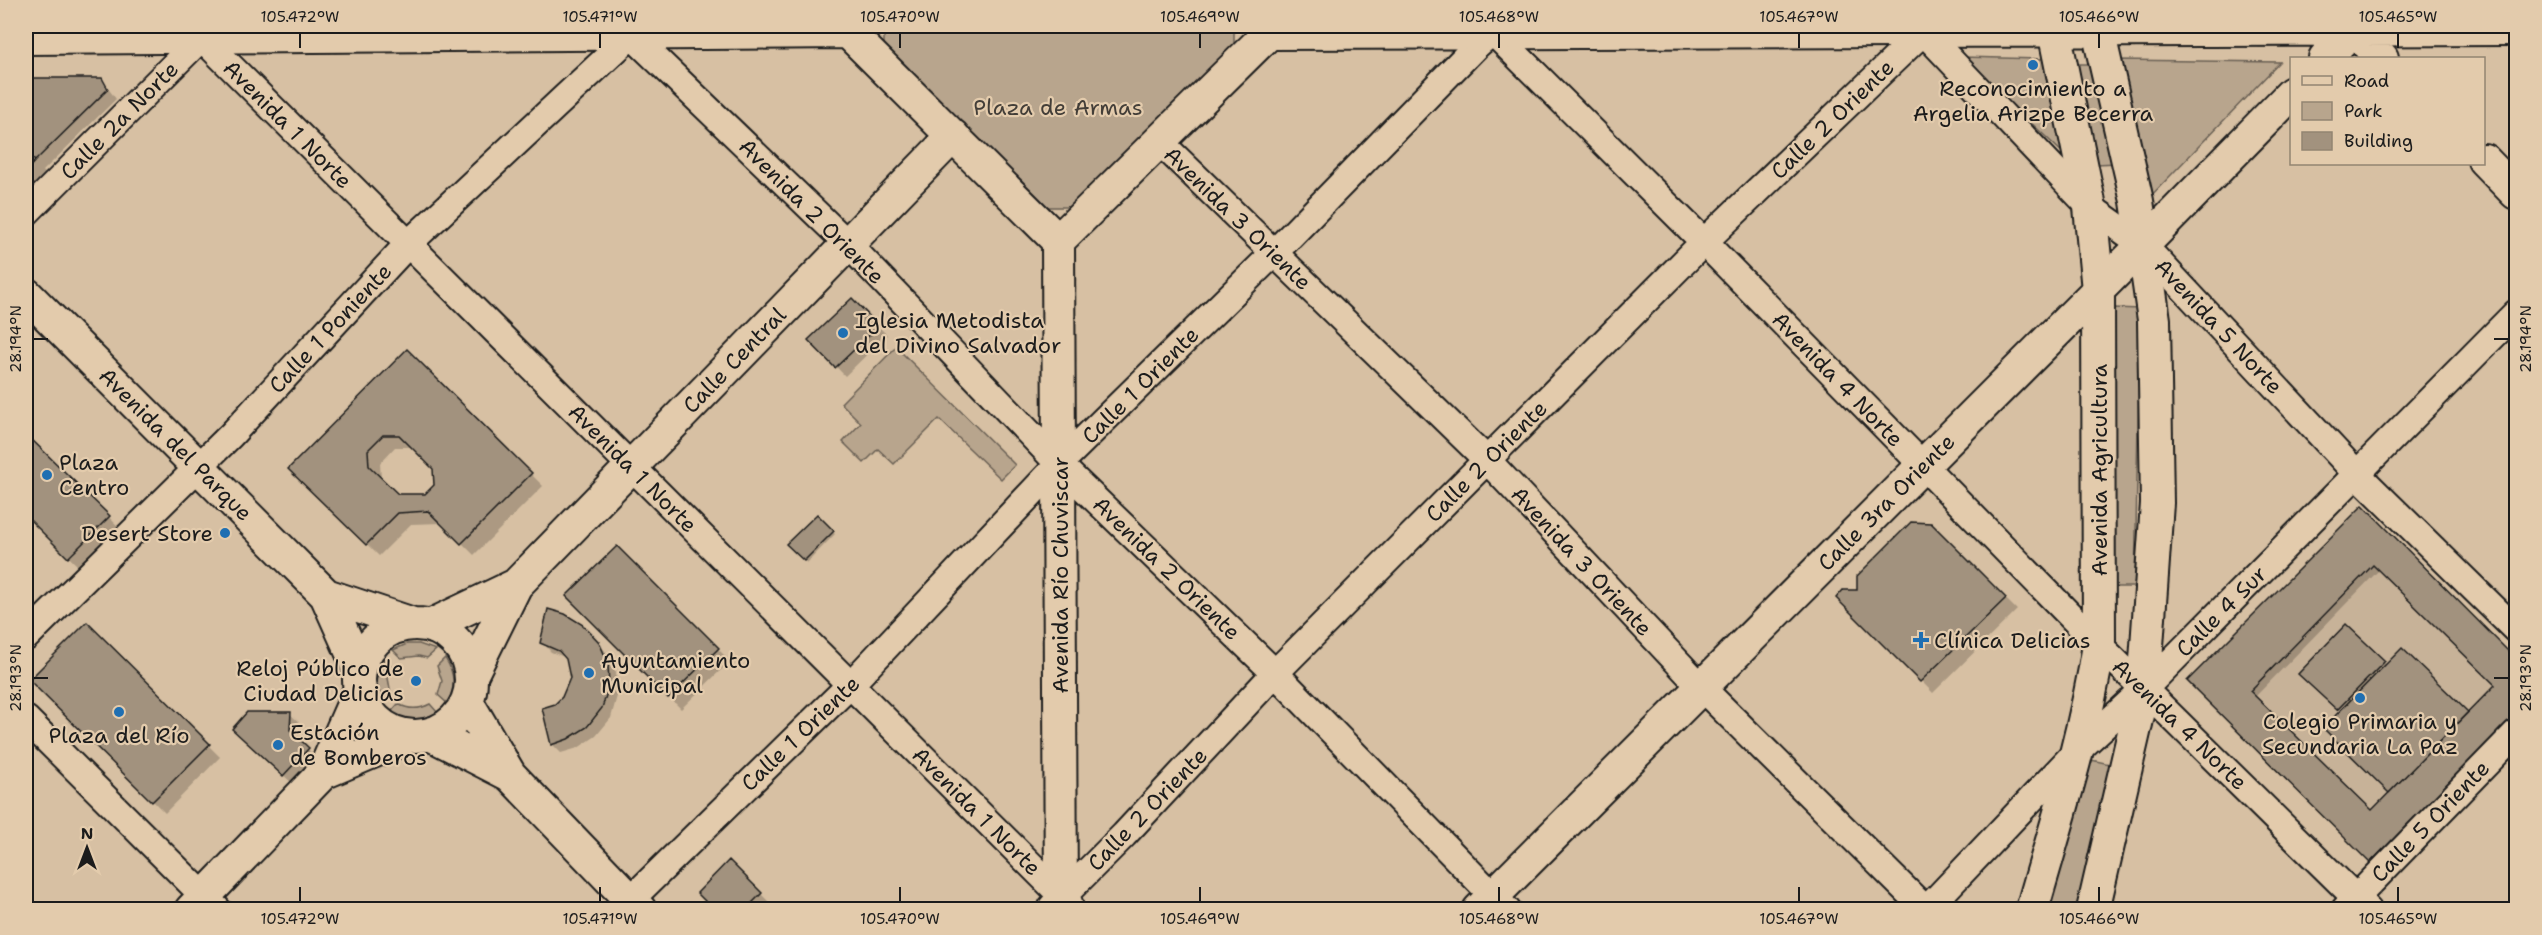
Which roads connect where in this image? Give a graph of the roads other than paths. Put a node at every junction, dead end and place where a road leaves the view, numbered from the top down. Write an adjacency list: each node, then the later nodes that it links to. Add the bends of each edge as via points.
1 (1926, 27): 3 (main road); 4 (main road); 19 (street, Avenida 5 Norte); 22 (street, Calle 2 Oriente)
2 (2353, 27): 5 (main road); 9 (main road); 12 (main road); 13 (main road)
3 (1493, 28): 8 (main road); 22 (street, Avenida 4 Norte); 26 (street, Calle 1 Oriente)
4 (2054, 28): 5 (main road); 19 (main road, Avenida Agricultura)
5 (2098, 28): 25 (main road, via 2138,201)
6 (631, 29): 7 (main road); 10 (main road, via 252,35); 23 (street, Avenida 2 Oriente); 24 (street, Calle 1 Poniente)
7 (851, 29): 15 (main road)
8 (1265, 29): 16 (main road)
9 (2517, 29)
10 (201, 30): 11 (main road); 20 (street, Calle 2a Norte); 24 (street, Avenida 1 Norte)
11 (26, 38)
12 (2326, 57)
13 (2381, 57)
14 (2290, 95): 25 (main road, Calle 3ra Oriente)
15 (953, 136): 21 (main road); 23 (main road, Calle Central)
16 (1159, 141): 21 (main road); 26 (street, Avenida 3 Oriente)
17 (2485, 161): 18 (main road)
18 (2517, 193)
19 (2090, 207): 25 (street, Avenida 5 Norte); 27 (main road, Avenida Agricultura)
20 (26, 213)
21 (1058, 241): 31 (main road, Avenida Río Chuviscar)
22 (1704, 242): 30 (street, Calle 2 Oriente); 33 (street, Avenida 4 Norte)
23 (847, 243): 31 (street, Avenida 2 Oriente); 32 (main road, Calle Central)
24 (408, 244): 32 (street, Avenida 1 Norte); 34 (street, Calle 1 Poniente)
25 (2143, 245): 27 (main road, Calle 3ra Oriente); 35 (street, Avenida 5 Norte); 47 (main road, via 2154,320 2157,503)
26 (1274, 253): 30 (street, Avenida 3 Oriente); 31 (street, Calle 1 Oriente)
27 (2098, 290): 33 (main road, Calle 3ra Oriente); 41 (main road, Avenida Agricultura)
28 (26, 294): 34 (main road, Avenida del Parque)
29 (2517, 313): 35 (street, Calle 4 Sur)
30 (1487, 460): 42 (street, Calle 2 Oriente); 45 (street, Avenida 3 Oriente)
31 (1059, 464): 42 (street, Avenida 2 Oriente); 44 (street, Calle 1 Oriente); 57 (main road, Avenida Río Chuviscar)
32 (631, 466): 36 (main road, Calle Central); 44 (street, Avenida 1 Norte)
33 (1923, 466): 41 (street, Avenida 4 Norte); 45 (main road, Calle 3ra Oriente)
34 (199, 468): 37 (main road, Avenida del Parque); 40 (street, Calle 1 Poniente)
35 (2357, 474): 39 (street, Avenida 5 Norte); 47 (street, Calle 4 Sur)
36 (516, 585): 38 (main road); 46 (main road)
37 (326, 595): 38 (main road); 43 (main road)
38 (422, 625): 43 (main road, via 398,627 384,634 364,656); 46 (main road, via 446,634 459,645 467,660)
39 (2517, 630)
40 (26, 637)
41 (2099, 645): 47 (street, Avenida 4 Norte); 51 (main road, Avenida Agricultura)
42 (1275, 673): 55 (street, Avenida 2 Oriente); 57 (street, Calle 2 Oriente)
43 (360, 680): 50 (main road, via 366,706 377,721 392,731); 52 (main road)
44 (850, 685): 56 (street, Calle 1 Oriente); 57 (street, Avenida 1 Norte)
45 (1701, 687): 55 (main road, Calle 3ra Oriente); 59 (street, Avenida 3 Oriente)
46 (469, 689): 50 (main road, via 458,716 445,727); 53 (main road)
47 (2144, 689): 51 (street, Calle 4 Sur); 58 (street, Avenida 4 Norte); 61 (main road)
48 (26, 719): 54 (street)
49 (2517, 733): 58 (street, Calle 5 Oriente)
50 (420, 735): 52 (main road); 53 (main road)
51 (2078, 751): 59 (street, Calle 4 Sur); 60 (main road, Avenida Agricultura)
52 (324, 773): 54 (main road)
53 (510, 775): 56 (main road)
54 (204, 905)
55 (1493, 905)
56 (630, 906)
57 (1062, 906)
58 (2356, 906)
59 (1926, 909)
60 (2032, 909)
61 (2093, 909)

